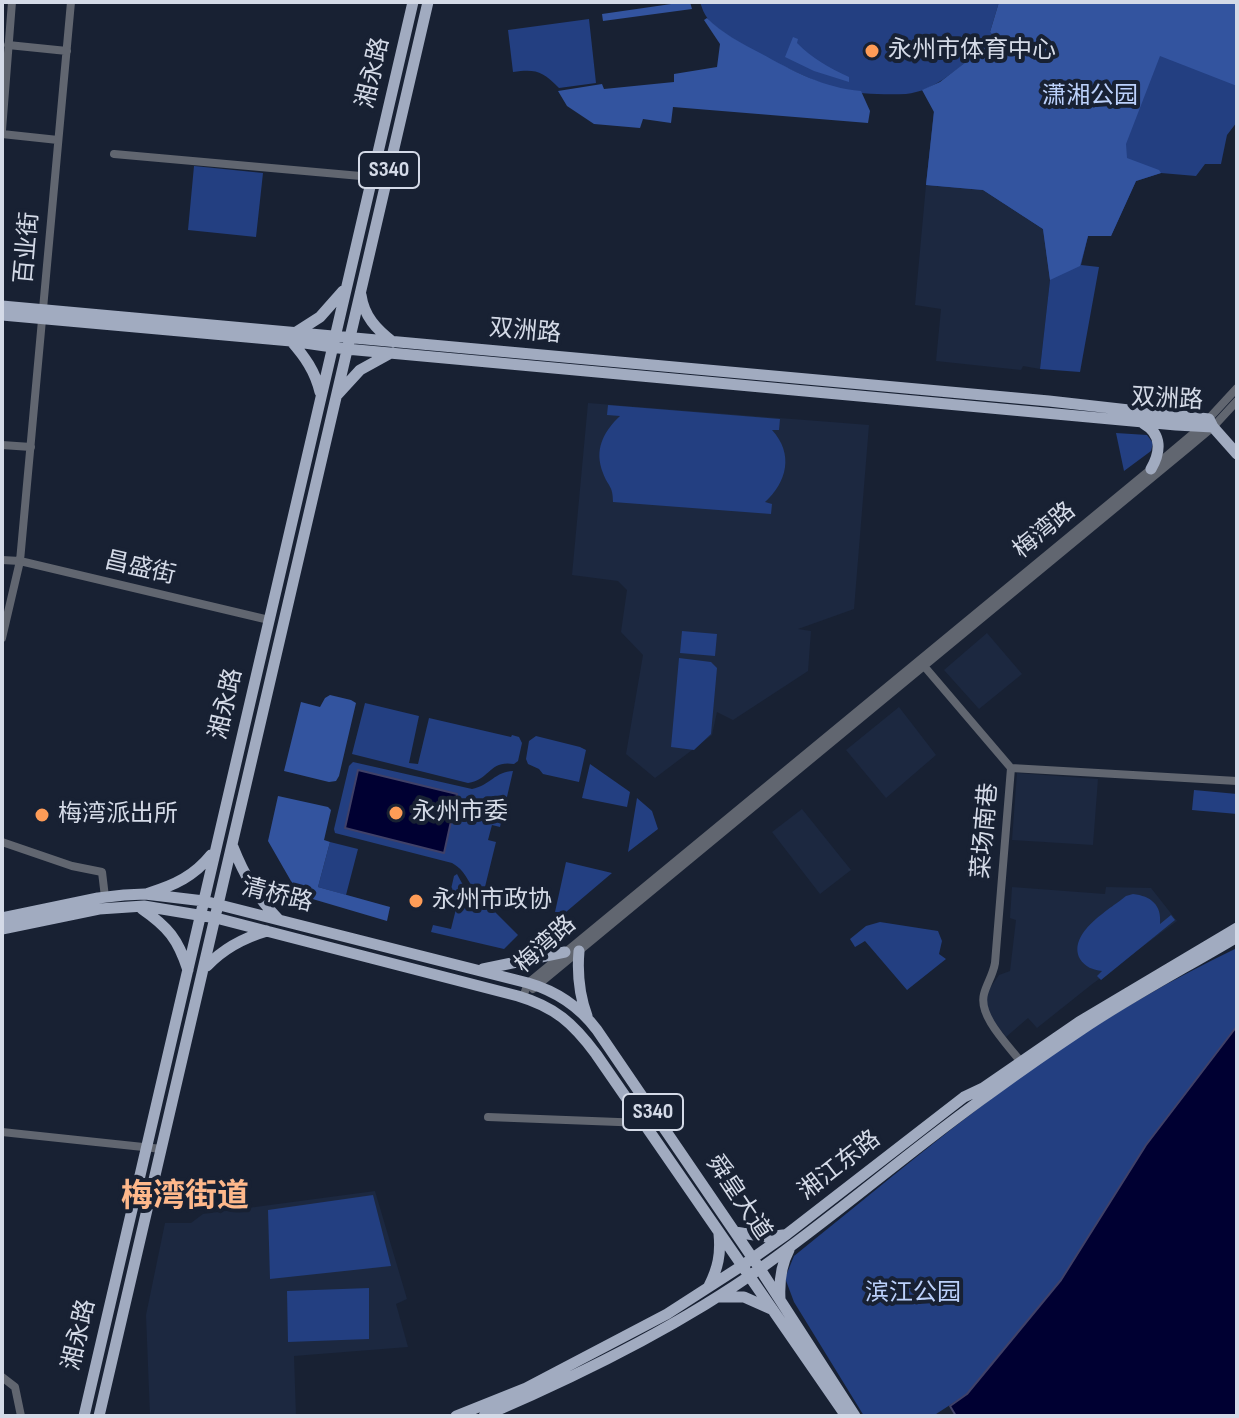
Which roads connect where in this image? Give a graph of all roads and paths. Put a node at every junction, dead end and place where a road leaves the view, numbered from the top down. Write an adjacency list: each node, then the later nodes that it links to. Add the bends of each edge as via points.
1 (12, 2): 5 (street)
2 (71, 2): 6 (street, 百业街)
3 (413, 2): 10 (main road, 湘永路 / S340)
4 (428, 2): 12 (main road, 湘永路 / S340)
5 (8, 45): 6 (street); 7 (street)
6 (67, 51): 8 (street, 百业街)
7 (2, 132): 8 (street)
8 (58, 140): 16 (street, 百业街)
9 (114, 154): 10 (street)
10 (372, 177): 11 (main road, 湘永路 / S340)
11 (350, 270): 12 (main road); 13 (main road, 湘永路 / S340)
12 (364, 273): 14 (main road, 湘永路 / S340)
13 (346, 288): 18 (main road); 19 (main road, 湘永路 / S340)
14 (360, 291): 20 (main road, 湘永路 / S340); 21 (main road, via 367,315)
15 (2, 306): 16 (main road, 双洲路)
16 (42, 314): 17 (main road, 双洲路); 18 (main road, 双洲路); 31 (street, 百业街)
17 (2, 315)
18 (293, 337): 19 (main road, 双洲路); 23 (main road, via 313,370)
19 (334, 342): 20 (main road, 双洲路); 23 (main road, 湘永路 / S340)
20 (348, 344): 21 (main road, 双洲路); 24 (main road, 湘永路 / S340)
21 (393, 347): 24 (main road, via 360,370); 26 (main road, 双洲路)
22 (1237, 388): 28 (street, 梅湾路)
23 (321, 398): 30 (main road, 湘永路 / S340)
24 (335, 398): 32 (main road, 湘永路 / S340)
25 (1237, 401): 28 (street, 梅湾路)
26 (1107, 413): 27 (main road, 双洲路); 28 (main road, 双洲路)
27 (1140, 422): 28 (main road, 双洲路); 34 (main road, via 1152,428 1159,442)
28 (1208, 424): 33 (main road); 34 (street, 梅湾路); 39 (street, 梅湾路)
29 (2, 445): 31 (street)
30 (310, 445): 32 (main road); 37 (main road, 湘永路 / S340)
31 (31, 447): 36 (street, 百业街)
32 (324, 448): 43 (main road, 湘永路 / S340)
33 (1237, 454)
34 (1151, 469): 57 (street, 梅湾路)
35 (2, 560): 36 (street, 昌盛街)
36 (20, 561): 37 (street, 昌盛街); 38 (street, 百业街)
37 (269, 620): 44 (main road, 湘永路 / S340)
38 (2, 638)
39 (924, 666): 40 (street); 57 (street, 梅湾路)
40 (1011, 768): 41 (street, 菜场南巷); 64 (street, 菜场南巷, via 995,963 983,1004)
41 (1237, 781)
42 (2, 842): 45 (street, via 102,872)
43 (233, 846): 48 (main road, 湘永路); 52 (main road, via 251,887)
44 (215, 850): 46 (main road, 湘永路 / S340); 47 (main road, via 190,877)
45 (105, 897): 47 (main road, 清桥路); 50 (main road, 清桥路)
46 (204, 901): 47 (main road, 清桥路); 48 (main road, 清桥路); 49 (main road, 湘永路 / S340)
47 (142, 902): 49 (main road, 清桥路); 54 (main road, 清桥路); 58 (main road, via 171,932)
48 (219, 904): 51 (main road, 湘永路); 52 (main road, 清桥路)
49 (201, 914): 51 (main road, 清桥路 / S340); 58 (main road, 湘永路)
50 (2, 918)
51 (216, 918): 55 (main road, 清桥路 / S340); 59 (main road, 湘永路)
52 (278, 919): 55 (main road); 60 (main road, 清桥路 / S340)
53 (1237, 928): 64 (main road, 湘江东路)
54 (2, 929)
55 (270, 932): 59 (main road, via 233,944); 62 (main road, 清桥路 / S340)
56 (1237, 937): 70 (main road, 湘江东路, via 1083,1028)
57 (572, 952): 60 (main road); 61 (street, 梅湾路); 63 (main road)
58 (188, 970): 68 (main road, 湘永路)
59 (204, 970): 69 (main road, 湘永路)
60 (478, 970): 61 (main road, 清桥路 / S340)
61 (532, 984): 62 (street, 梅湾路); 63 (main road, 舜皇大道 / S340, via 555,992)
62 (523, 997): 66 (main road, 舜皇大道 / S340, via 573,1025)
63 (587, 1017): 72 (main road, 舜皇大道 / S340)
64 (1021, 1062): 70 (main road, 湘江东路, via 964,1097)
65 (488, 1117): 66 (street)
66 (644, 1123): 71 (main road, 舜皇大道 / S340)
67 (2, 1132): 68 (street)
68 (148, 1148): 69 (street); 80 (main road, 湘永路)
69 (162, 1149): 78 (main road, 湘永路)
70 (808, 1225): 73 (main road, 湘江东路)
71 (718, 1229): 74 (main road, 舜皇大道 / S340); 75 (main road, via 721,1249)
72 (735, 1232): 73 (main road); 74 (main road, 舜皇大道 / S340)
73 (789, 1240): 74 (main road, 湘江东路); 76 (main road)
74 (752, 1267): 75 (main road, 湘江东路); 76 (main road, 舜皇大道 / S340)
75 (711, 1293): 76 (main road); 81 (main road, 湘江东路, via 526,1388); 82 (main road, 湘江东路, via 675,1322)
76 (777, 1307): 83 (main road, 舜皇大道 / S340); 84 (main road, 舜皇大道 / S340)
77 (2, 1377): 79 (street, via 15,1387)
78 (100, 1415)
79 (21, 1416)
80 (84, 1416)
81 (456, 1416)
82 (484, 1416)
83 (846, 1416)
84 (855, 1416)

